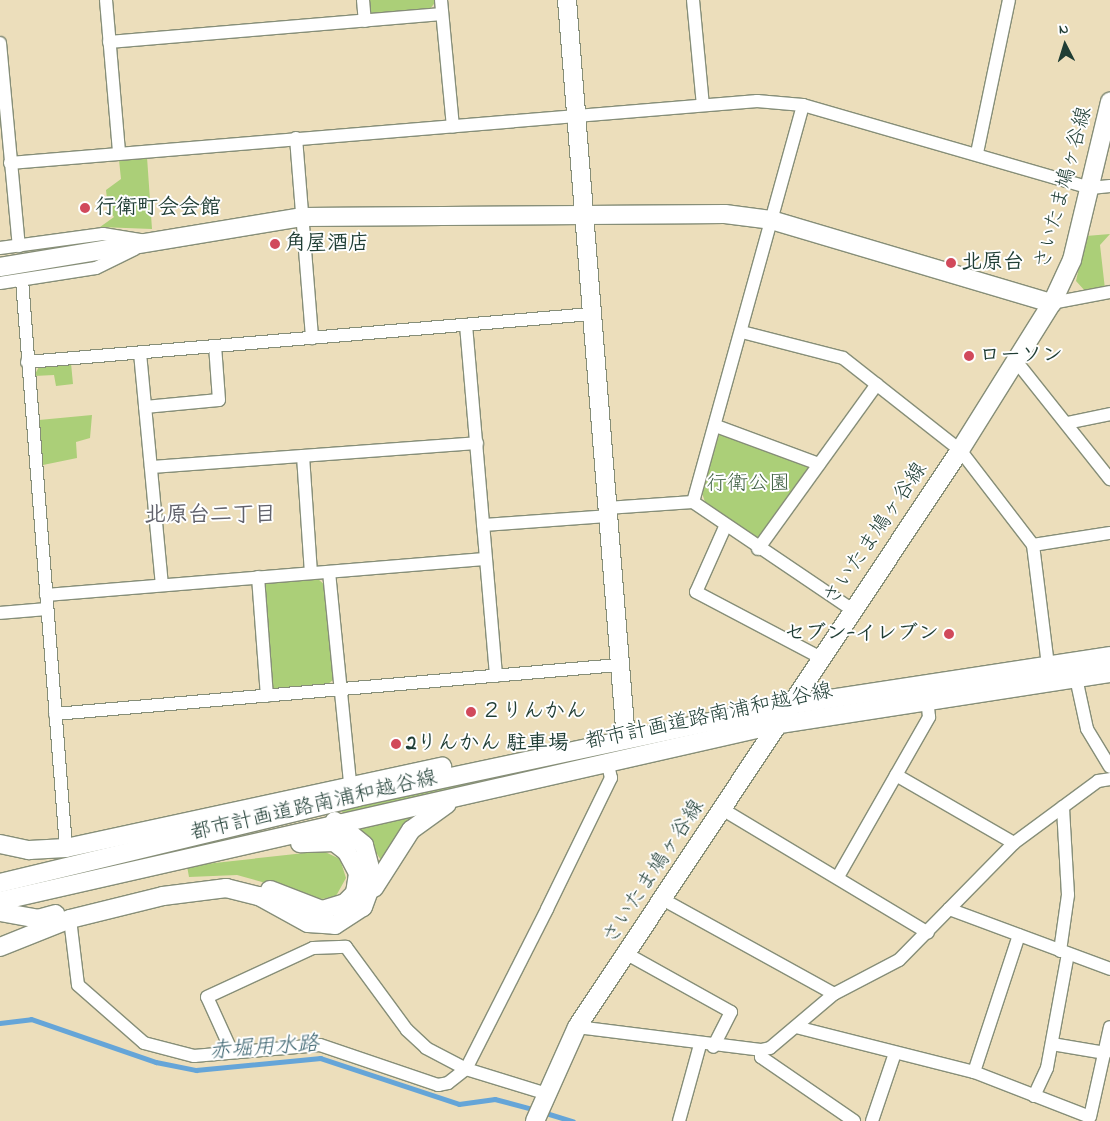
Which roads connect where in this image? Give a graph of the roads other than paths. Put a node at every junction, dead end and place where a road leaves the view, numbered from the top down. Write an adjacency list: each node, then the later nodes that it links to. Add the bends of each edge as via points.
1 (106, 0): 9 (street)
2 (363, 0): 8 (street)
3 (441, 0): 7 (street)
4 (567, 0): 14 (street)
5 (693, 0): 12 (street)
6 (1009, 0): 18 (street)
7 (442, 14): 8 (street); 15 (street)
8 (365, 21): 9 (street)
9 (109, 42): 17 (street)
10 (0, 43): 19 (street)
11 (1110, 102): 21 (street, さいたま鳩ヶ谷線)
12 (703, 105): 13 (street, via 757,101); 14 (street)
13 (802, 105): 18 (street); 24 (street)
14 (576, 116): 15 (street); 22 (street)
15 (453, 126): 16 (street)
16 (296, 138): 17 (street); 23 (street)
17 (119, 153): 19 (street)
18 (977, 153): 21 (street)
19 (10, 163): 26 (street)
20 (1110, 186): 21 (street)
21 (1091, 188): 32 (street, さいたま鳩ヶ谷線, via 1072,260)
22 (583, 215): 23 (street); 24 (street, via 725,214); 33 (street)
23 (303, 217): 25 (street); 36 (street)
24 (772, 220): 32 (street); 35 (street)
25 (152, 241): 26 (street, via 103,234); 28 (street); 29 (street, via 96,268)
26 (19, 246): 27 (street)
27 (0, 248)
28 (0, 267)
29 (22, 280): 30 (street); 40 (street)
30 (0, 283)
31 (1110, 292): 32 (street)
32 (1052, 303): 39 (street, さいたま鳩ヶ谷線)
33 (591, 314): 34 (street); 53 (street)
34 (466, 325): 36 (street); 46 (street)
35 (742, 332): 41 (street, via 843,358); 45 (street)
36 (312, 338): 37 (street)
37 (215, 346): 38 (street); 42 (street, via 219,400)
38 (140, 353): 40 (street); 42 (street)
39 (1016, 361): 44 (street); 47 (street, さいたま鳩ヶ谷線)
40 (27, 362): 64 (street)
41 (877, 384): 47 (street); 49 (street)
42 (145, 407): 50 (street)
43 (1110, 414): 44 (street)
44 (1068, 423): 51 (street)
45 (716, 426): 49 (street); 52 (street)
46 (477, 443): 48 (street); 54 (street)
47 (960, 450): 57 (street); 66 (street, さいたま鳩ヶ谷線)
48 (303, 456): 50 (street); 61 (street)
49 (819, 464): 58 (street)
50 (151, 467): 63 (street)
51 (1110, 479)
52 (693, 502): 53 (street); 55 (street)
53 (607, 512): 54 (street); 70 (street)
54 (483, 525): 59 (street)
55 (725, 527): 58 (street); 69 (street, via 696,592)
56 (1110, 533): 57 (street)
57 (1033, 545): 71 (street)
58 (758, 548): 66 (street)
59 (485, 559): 60 (street); 73 (street)
60 (329, 572): 61 (street); 75 (street)
61 (311, 573): 62 (street)
62 (258, 577): 63 (street); 76 (street)
63 (162, 586): 64 (street)
64 (46, 595): 65 (street)
65 (47, 609): 67 (street); 79 (street)
66 (851, 609): 69 (street, さいたま鳩ヶ谷線)
67 (0, 613)
68 (1110, 656): 71 (street, 都市計画道路南浦和越谷線)
69 (821, 658): 78 (street, さいたま鳩ヶ谷線)
70 (619, 664): 73 (street); 81 (street)
71 (1048, 665): 78 (street, 都市計画道路南浦和越谷線)
72 (1110, 673): 74 (street, 都市計画道路南浦和越谷線)
73 (496, 676): 75 (street)
74 (1076, 678): 77 (street, 都市計画道路南浦和越谷線); 84 (street, via 1087,729)
75 (340, 690): 76 (street); 87 (street)
76 (267, 696): 79 (street)
77 (927, 698): 80 (street, 都市計画道路南浦和越谷線); 85 (street, via 929,717)
78 (790, 705): 80 (street, さいたま鳩ヶ谷線); 81 (street, 都市計画道路南浦和越谷線)
79 (55, 714): 96 (street)
80 (774, 724): 83 (street, 都市計画道路南浦和越谷線); 90 (street, さいたま鳩ヶ谷線)
81 (626, 740): 82 (street, 都市計画道路南浦和越谷線)
82 (534, 759): 87 (street, via 494,758); 91 (street, 都市計画道路南浦和越谷線)
83 (607, 760): 88 (street, 都市計画道路南浦和越谷線); 122 (street, via 611,778)
84 (1110, 767)
85 (896, 775): 93 (street); 98 (street)
86 (1110, 779): 89 (street, via 1098,781)
87 (350, 784): 96 (street)
88 (466, 795): 92 (street, 都市計画道路南浦和越谷線); 100 (street, via 411,830 389,858)
89 (1063, 807): 93 (street); 109 (street, via 1068,895)
90 (722, 809): 98 (street); 102 (street, さいたま鳩ヶ谷線)
91 (257, 822): 92 (street, via 286,825 327,816); 97 (street, 都市計画道路南浦和越谷線)
92 (339, 824): 95 (street, 都市計画道路南浦和越谷線); 100 (street, via 364,845 371,859)
93 (1014, 842): 103 (street)
94 (0, 844): 96 (street, via 29,850)
95 (251, 846): 97 (street, 都市計画道路南浦和越谷線); 104 (street, via 334,842 354,862 355,893 335,908 322,910 246,881 213,879 185,881 38,919)
96 (66, 848)
97 (178, 851): 99 (street, 都市計画道路南浦和越谷線); 101 (street, 都市計画道路南浦和越谷線)
98 (839, 875): 106 (street)
99 (0, 883)
100 (370, 897): 105 (street, via 349,919 322,926 259,896 226,888 163,896)
101 (0, 900)
102 (664, 900): 110 (street, さいたま鳩ヶ谷線); 112 (street)
103 (948, 908): 106 (street); 107 (street)
104 (0, 912)
105 (70, 919): 108 (street); 119 (street, via 78,985 144,1043 194,1056)
106 (928, 933): 112 (street, via 899,960)
107 (1019, 934): 109 (street); 123 (street)
108 (0, 947)
109 (1064, 953): 111 (street); 116 (street)
110 (627, 954): 113 (street, さいたま鳩ヶ谷線); 117 (street, via 731,1012)
111 (1110, 969)
112 (834, 994): 114 (street)
113 (577, 1027): 117 (street); 124 (street, さいたま鳩ヶ谷線)
114 (796, 1027): 118 (street); 120 (street)
115 (1110, 1027): 121 (street)
116 (1052, 1044): 121 (street); 125 (street)
117 (706, 1046): 118 (street); 127 (street)
118 (761, 1050): 128 (street, via 761,1057)
119 (232, 1052): 122 (street, via 320,1045 438,1085); 122 (street, via 207,997 313,948 346,946 407,1030 426,1048)
120 (895, 1053): 123 (street); 129 (street)
121 (1105, 1053): 125 (street, via 1090,1117)
122 (466, 1069): 124 (street)
123 (974, 1072): 125 (street)
124 (544, 1093): 126 (street, さいたま鳩ヶ谷線)
125 (1034, 1096)
126 (535, 1121)
127 (679, 1121)
128 (854, 1121)
129 (872, 1121)

